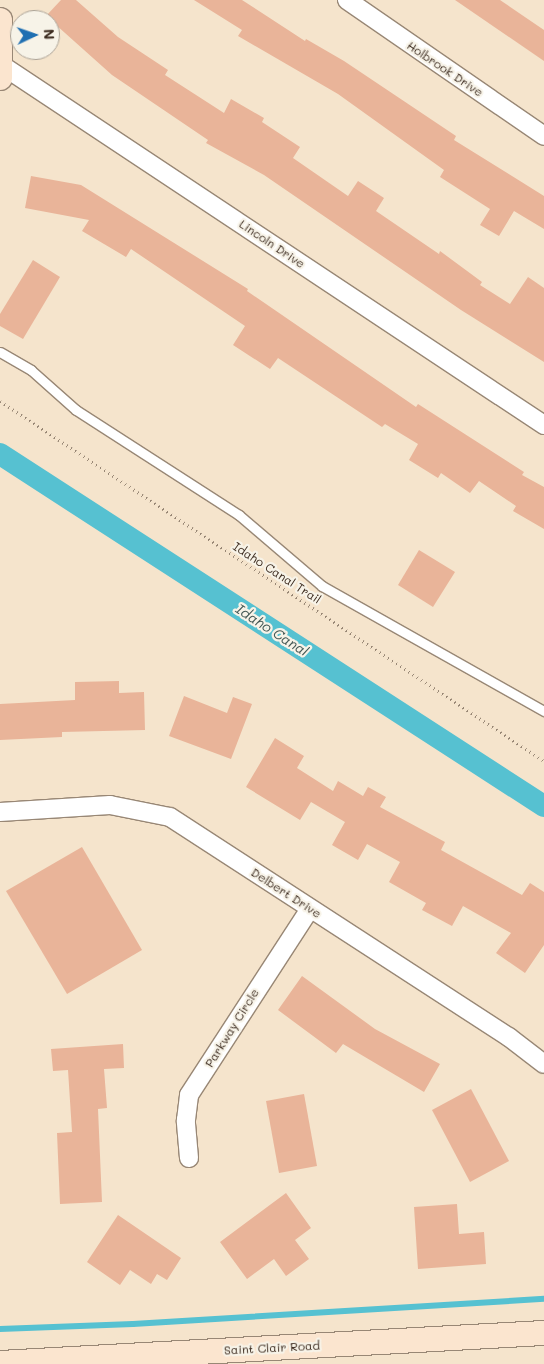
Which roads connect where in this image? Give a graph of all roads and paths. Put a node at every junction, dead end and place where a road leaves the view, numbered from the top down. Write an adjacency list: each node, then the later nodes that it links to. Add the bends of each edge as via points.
1 (347, 0): 4 (street, Holbrook Drive)
2 (0, 20): 3 (street)
3 (0, 69): 7 (street, Lincoln Drive)
4 (544, 136)
5 (0, 352): 8 (lane, via 31,370 76,410 239,515 322,586)
6 (0, 401): 9 (path, Idaho Canal Trail)
7 (544, 425)
8 (544, 711)
9 (544, 761)
10 (0, 812): 11 (street, Delbert Drive, via 110,805 170,817)
11 (310, 909): 12 (street, Delbert Drive, via 509,1037); 13 (street, Parkway Circle, via 189,1095 186,1120)
12 (544, 1064)
13 (189, 1158)
14 (544, 1333): 15 (street, Saint Clair Road)
15 (0, 1363)

